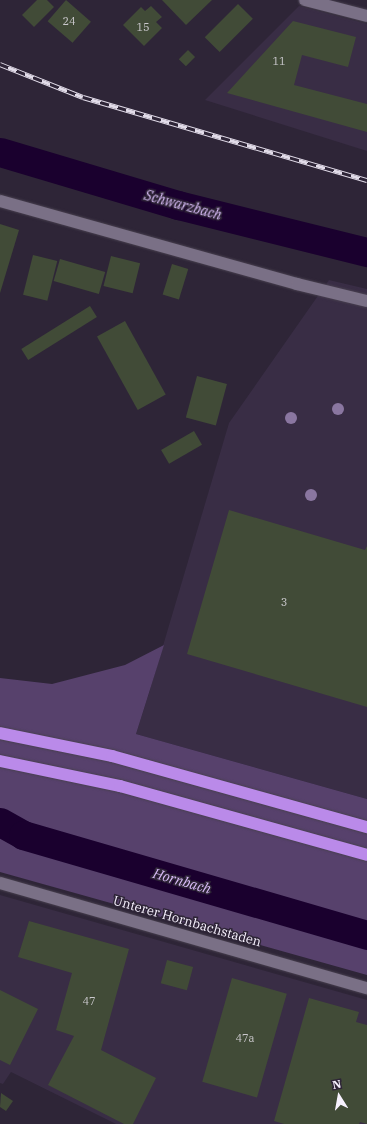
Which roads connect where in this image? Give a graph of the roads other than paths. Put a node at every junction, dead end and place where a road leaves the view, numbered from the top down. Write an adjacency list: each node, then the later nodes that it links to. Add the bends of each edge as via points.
1 (305, 0): 2 (street)
2 (367, 16)
3 (0, 201): 4 (street)
4 (366, 301)
5 (0, 732): 7 (highway, via 112,756)
6 (0, 761): 8 (highway, via 120,786)
7 (367, 827)
8 (367, 855)
9 (0, 883): 10 (street, Unterer Hornbachstaden)
10 (367, 988)

